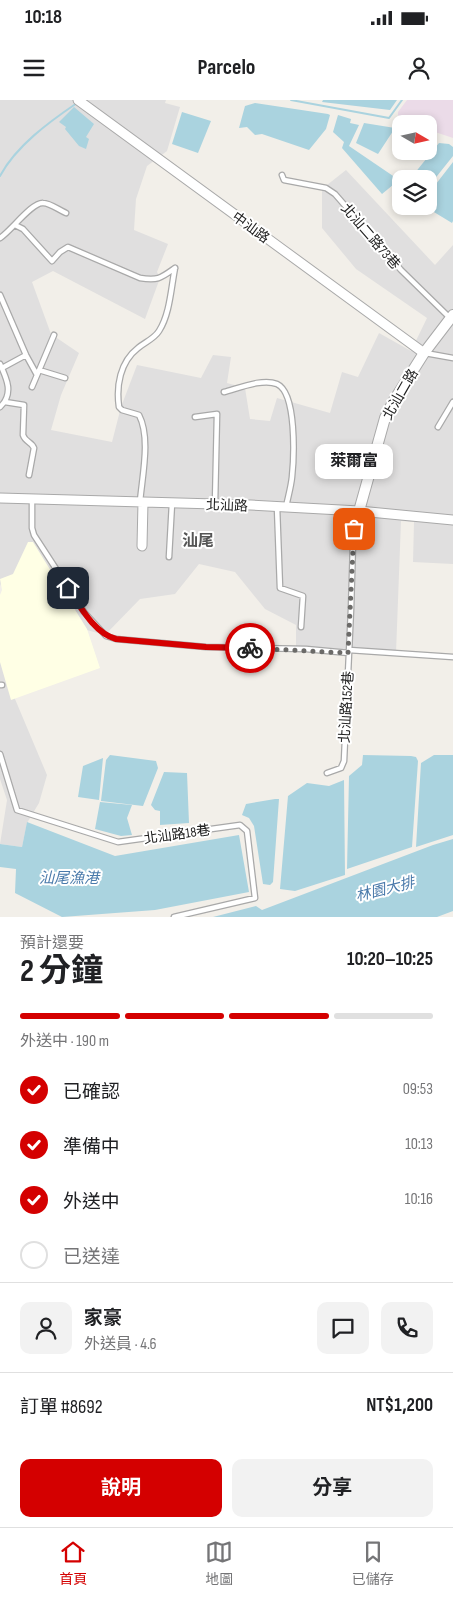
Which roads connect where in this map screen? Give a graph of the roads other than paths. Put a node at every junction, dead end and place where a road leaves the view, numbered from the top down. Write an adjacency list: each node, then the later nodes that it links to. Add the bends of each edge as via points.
1 (80, 102): 9 (street, 中汕路)
2 (282, 175): 7 (lane, 北汕二路73巷, via 284,180 326,188 335,194 401,270)
3 (66, 212): 4 (lane, via 42,202 35,204)
4 (15, 225): 5 (lane); 25 (lane, via 52,260 68,247 140,278 162,278 175,268 167,310 159,331 126,360 120,375 119,408 139,415 142,421 145,444)
5 (0, 238)
6 (0, 295): 10 (lane)
7 (452, 317): 9 (street, 北汕二路)
8 (54, 335): 13 (lane)
9 (424, 353): 11 (lane); 29 (street, 北汕二路, via 385,418)
10 (26, 355): 12 (lane); 13 (lane)
11 (453, 358)
12 (1, 366): 17 (lane, via 8,384)
13 (38, 372): 14 (lane); 15 (lane)
14 (65, 378)
15 (32, 387)
16 (224, 392): 28 (lane, via 256,383 276,383 283,388 289,401 293,440 292,478)
17 (5, 402): 19 (lane); 22 (lane, via 24,405 23,435 34,448)
18 (453, 402): 21 (lane)
19 (0, 406)
20 (195, 417): 27 (lane, via 217,414)
21 (438, 427)
22 (29, 475)
23 (0, 498): 24 (street, 北汕路)
24 (32, 500): 25 (street, 北汕路); 34 (lane, via 34,535 84,612 106,636 206,647)
25 (141, 502): 26 (street, 北汕路); 31 (street)
26 (172, 503): 27 (street, 北汕路); 32 (lane)
27 (216, 504): 28 (street, 北汕路)
28 (282, 507): 29 (street, 北汕路); 33 (lane, via 280,588 303,596)
29 (356, 511): 30 (street, 北汕路); 34 (lane, 北汕路152巷)
30 (453, 520)
31 (142, 546)
32 (169, 557)
33 (302, 627)
34 (349, 651): 35 (lane); 37 (lane, 北汕路152巷, via 343,765)
35 (453, 657)
36 (0, 754): 38 (lane, 北汕路18巷, via 17,810 118,842 240,825 247,832 255,898)
37 (327, 773)
38 (174, 917)

